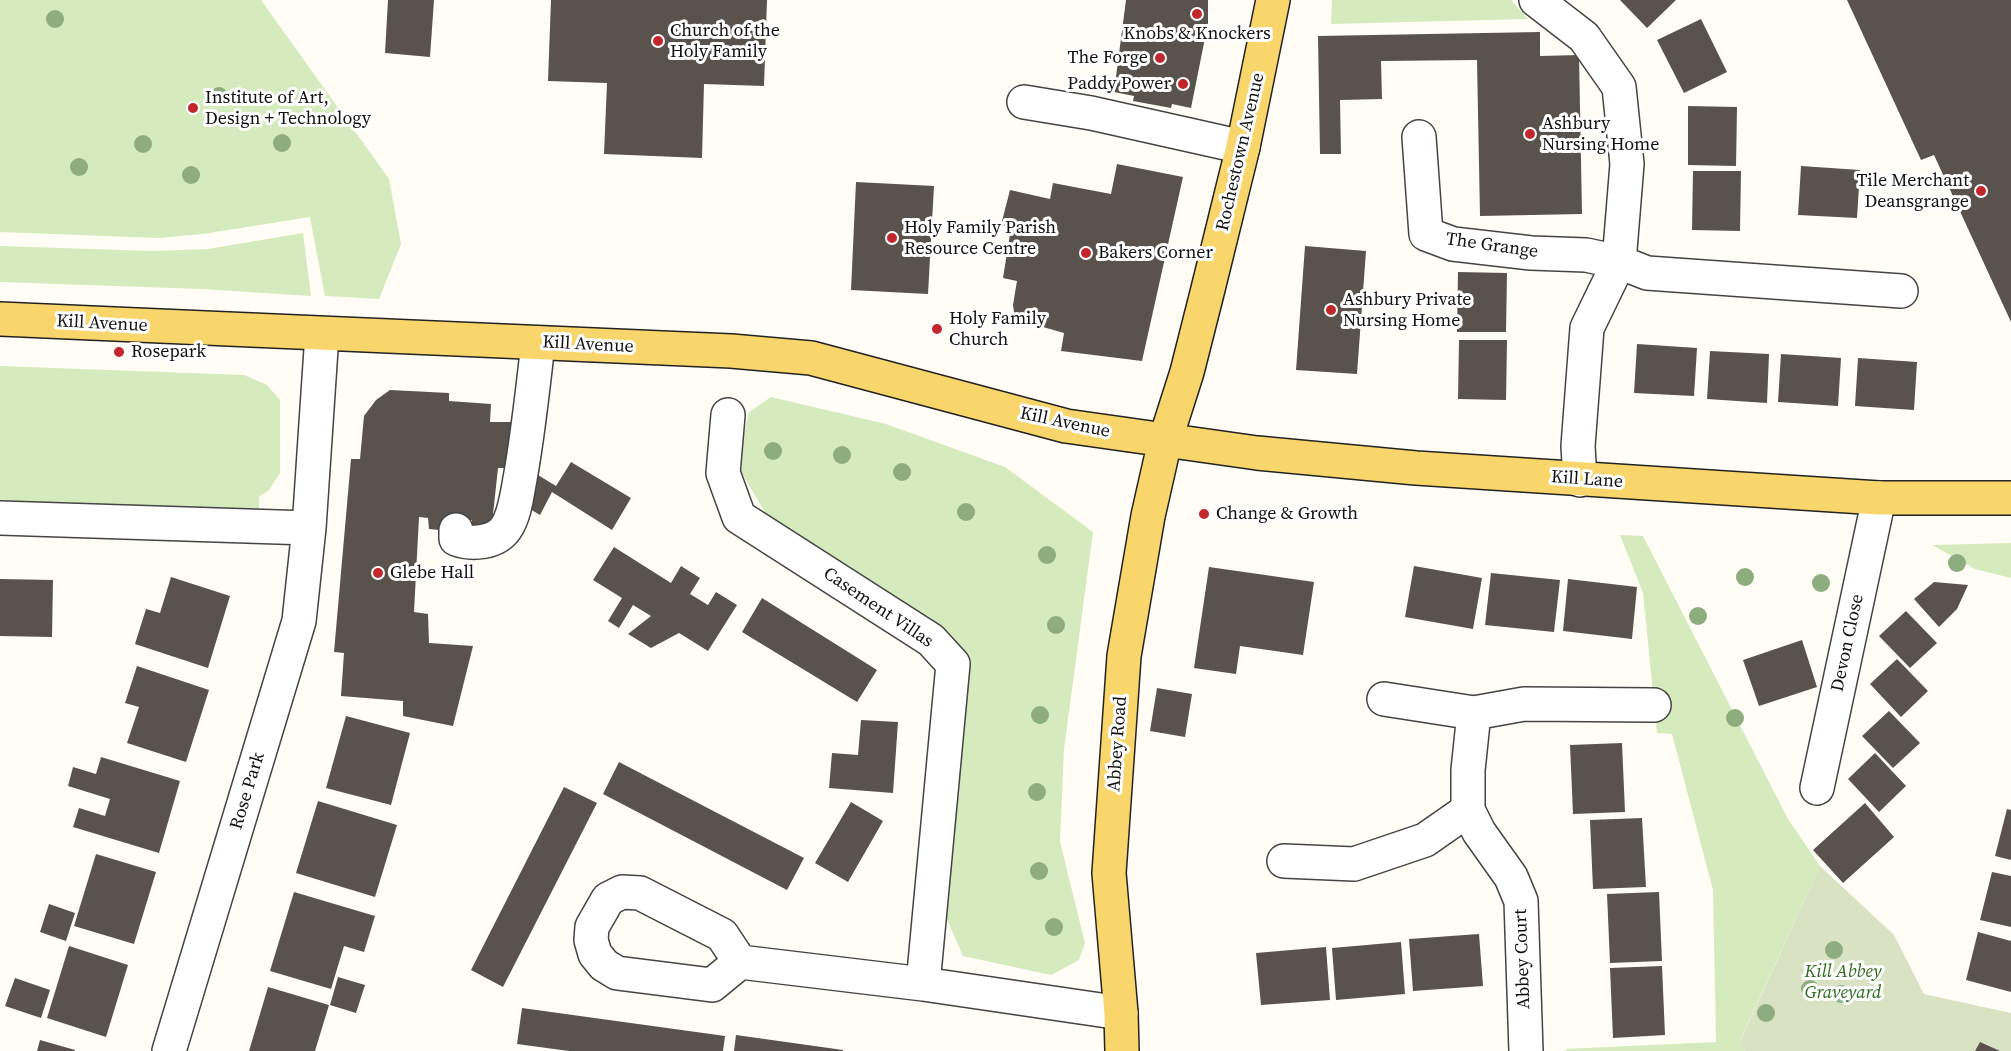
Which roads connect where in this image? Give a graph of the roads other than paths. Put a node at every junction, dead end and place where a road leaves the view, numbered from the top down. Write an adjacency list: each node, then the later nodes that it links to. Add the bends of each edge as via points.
1 (1274, 0): 5 (main road, Rochestown Avenue)
2 (1536, 0): 6 (street, via 1584,37 1619,87 1627,165)
3 (1024, 102): 5 (street)
4 (1419, 136): 6 (street, The Grange, via 1426,234 1453,244 1586,255)
5 (1243, 147): 12 (main road, Rochestown Avenue, via 1190,362)
6 (1619, 262): 7 (street, The Grange, via 1647,273); 13 (street, via 1587,328 1578,446)
7 (1902, 291)
8 (0, 319): 9 (main road, Kill Avenue)
9 (322, 334): 10 (main road, Kill Avenue); 17 (street, Rose Park)
10 (538, 343): 12 (main road, Kill Avenue, via 811,358 1066,426); 18 (street, via 529,426 508,526 501,534 477,542 456,539)
11 (729, 415): 26 (street, Casement Villas, via 723,473 739,518 932,640 952,664)
12 (1165, 441): 13 (main road, Kill Lane, via 1327,460); 27 (main road, Abbey Road, via 1140,553 1124,656 1109,873)
13 (1580, 480): 14 (main road, Kill Lane)
14 (1879, 498): 15 (main road, Kill Lane); 22 (street, Devon Close)
15 (2011, 498)
16 (0, 518): 17 (street)
17 (309, 528): 28 (street, Rose Park, via 299,621)
18 (456, 530)
19 (1384, 699): 21 (street)
20 (1654, 705): 21 (street, via 1524,704)
21 (1474, 713): 23 (street, Abbey Court)
22 (1817, 788)
23 (1468, 810): 24 (street, via 1425,840 1354,864); 30 (street, Abbey Court, via 1511,877 1521,901)
24 (1284, 861)
25 (740, 962): 26 (street)
26 (923, 984): 27 (street)
27 (1121, 1012): 29 (main road, Abbey Road)
28 (169, 1051)
29 (1122, 1051)
30 (1526, 1051)

